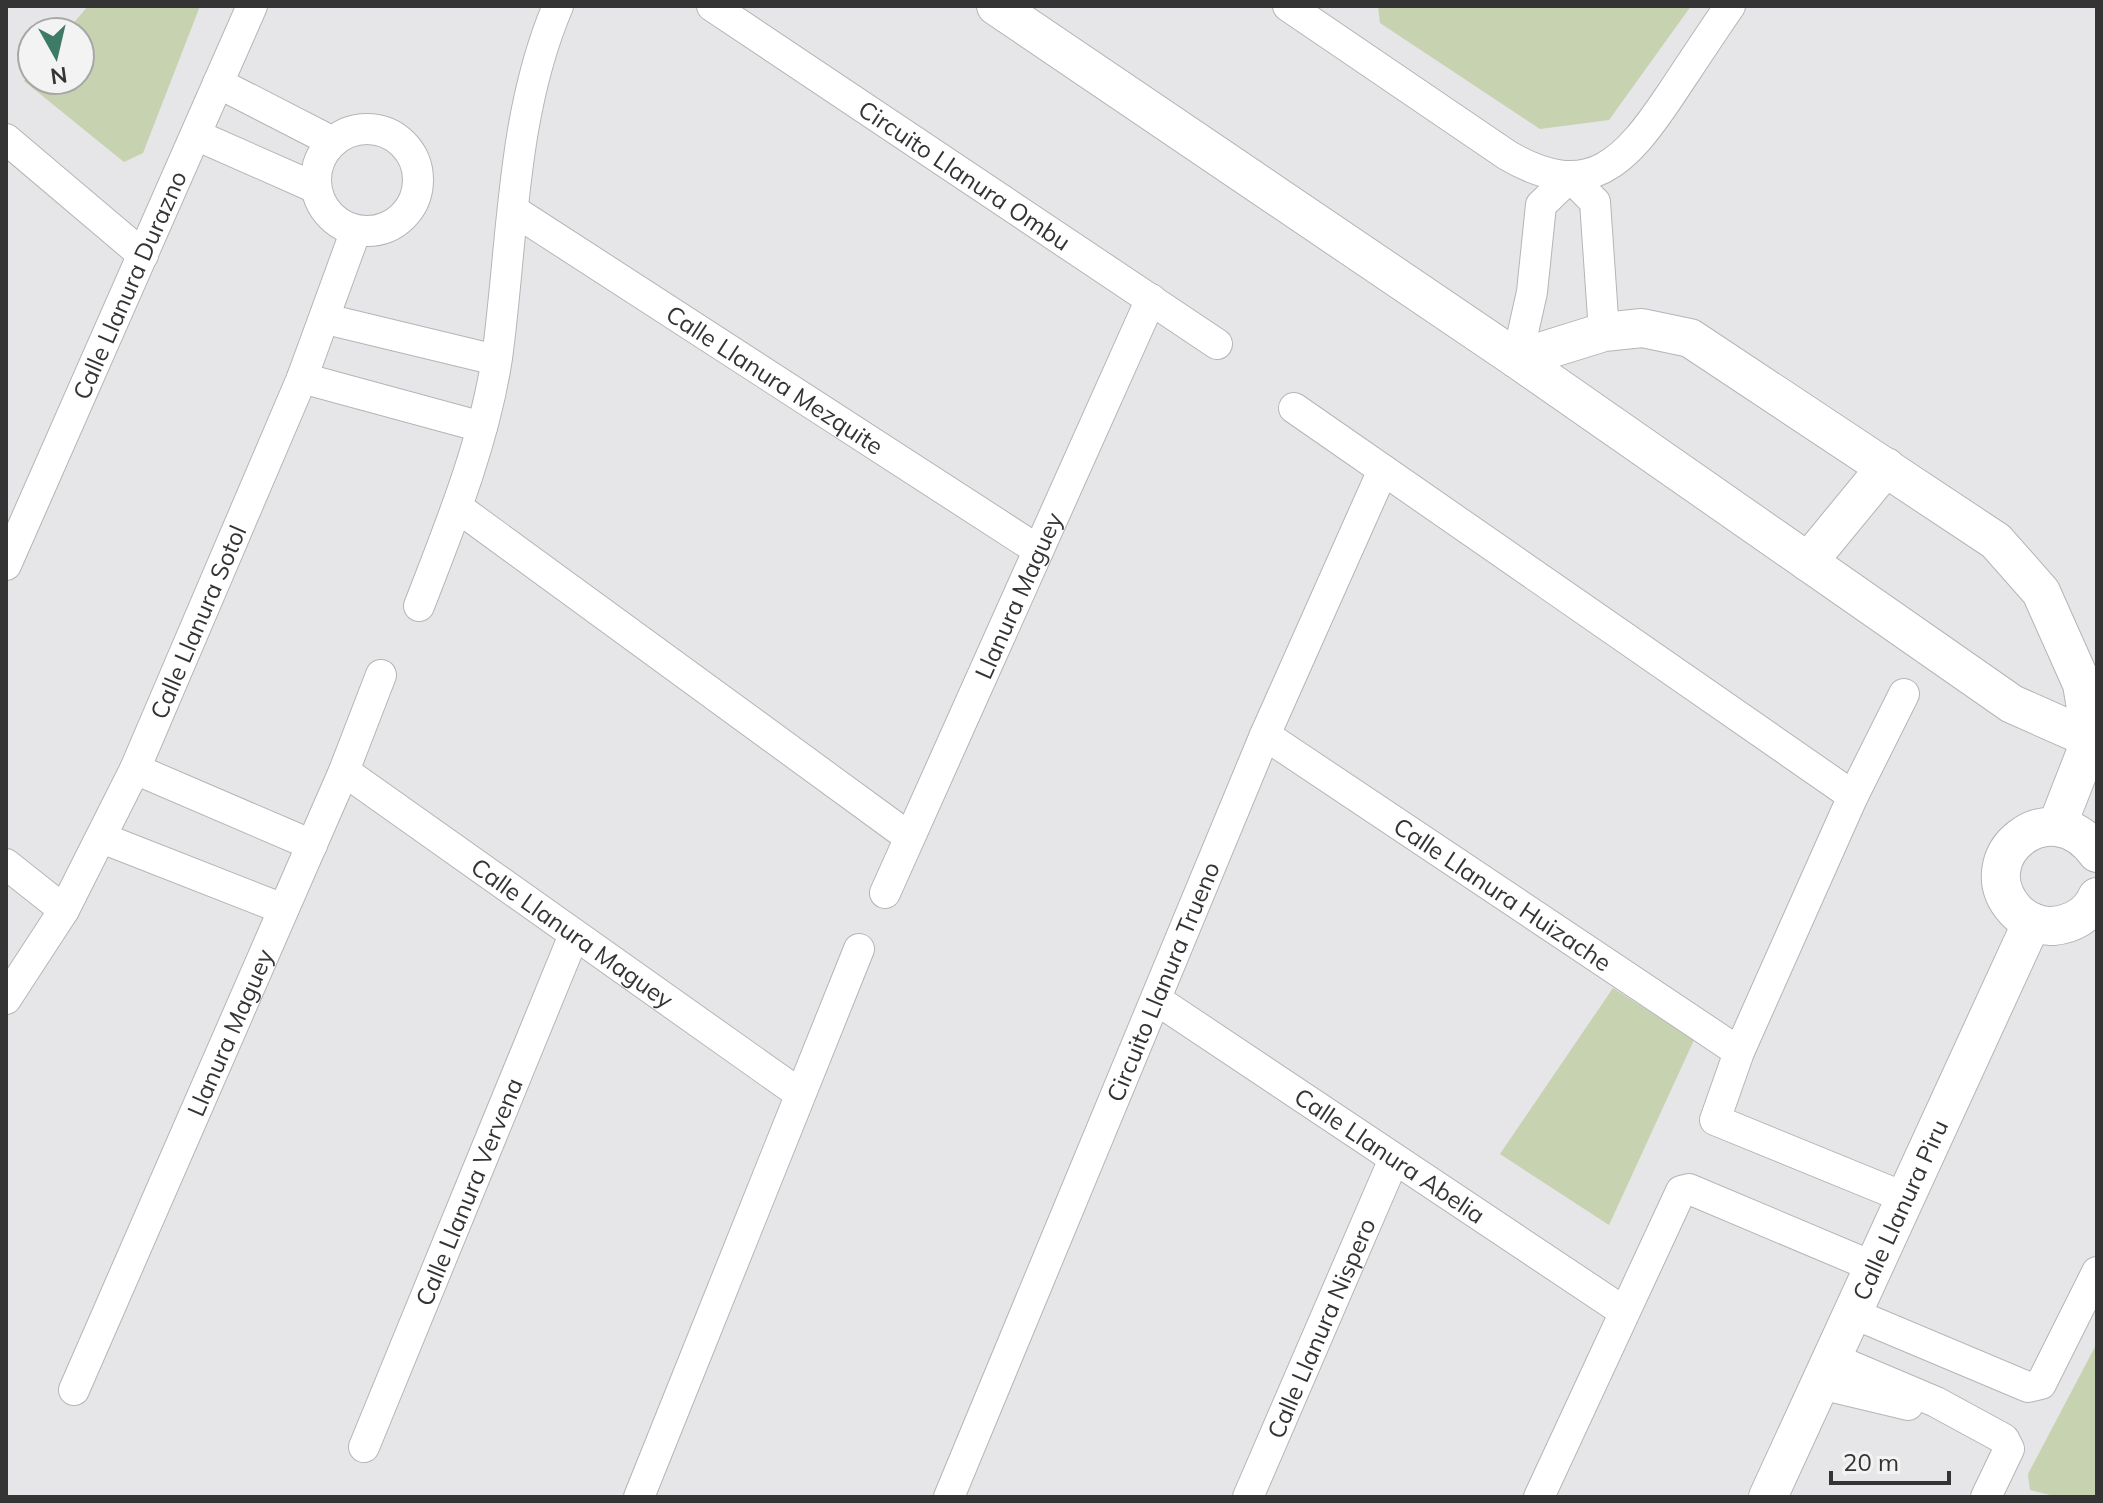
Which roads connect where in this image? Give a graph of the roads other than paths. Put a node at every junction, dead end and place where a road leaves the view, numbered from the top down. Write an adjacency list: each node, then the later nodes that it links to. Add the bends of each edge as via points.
1 (252, 6): 8 (street, Calle Llanura Durazno)
2 (558, 6): 14 (street, via 529,96)
3 (712, 6): 17 (street, Circuito Llanura Ombu)
4 (996, 6): 21 (street)
5 (1288, 6): 7 (street)
6 (1730, 6): 12 (street, via 1637,144 1609,166)
7 (1323, 16): 12 (street, via 1517,161 1536,172)
8 (218, 83): 9 (street, Calle Llanura Durazno); 11 (street)
9 (196, 135): 13 (street); 16 (street, Calle Llanura Durazno)
10 (6, 139): 16 (street)
11 (333, 142): 13 (street, via 316,171); 15 (street, via 356,131 382,131 410,151 417,167 419,185 405,216 382,229)
12 (1570, 177): 19 (street, via 1595,202); 21 (street, via 1541,205 1532,292)
13 (316, 188): 15 (street, via 330,216)
14 (513, 210): 22 (street); 30 (street, Calle Llanura Mezquite)
15 (356, 230): 18 (street, Calle Llanura Sotol)
16 (143, 255): 29 (street, Calle Llanura Durazno)
17 (1151, 299): 20 (street, Circuito Llanura Ombu); 30 (street, Llanura Maguey)
18 (326, 319): 22 (street); 23 (street, Calle Llanura Sotol)
19 (1604, 332): 21 (street); 26 (street, via 1642,328 1690,338)
20 (1217, 344)
21 (1517, 359): 31 (street)
22 (496, 360): 25 (street)
23 (302, 378): 25 (street); 38 (street, Calle Llanura Sotol)
24 (1294, 408): 27 (street)
25 (482, 427): 28 (street)
26 (1886, 467): 31 (street); 37 (street, via 1996,541 2041,592 2082,684)
27 (1383, 470): 36 (street, Circuito Llanura Trueno); 40 (street)
28 (457, 507): 33 (street); 42 (street)
29 (16, 512): 32 (street, Calle Llanura Durazno)
30 (1038, 550): 42 (street, Llanura Maguey)
31 (1808, 562): 37 (street, via 2012,704)
32 (6, 565)
33 (419, 606)
34 (381, 675): 39 (street, Llanura Maguey)
35 (1904, 694): 40 (street)
36 (1265, 735): 56 (street, Circuito Llanura Trueno); 57 (street, Calle Llanura Huizache)
37 (2091, 739): 41 (street)
38 (135, 769): 43 (street, Calle Llanura Sotol); 44 (street)
39 (344, 771): 44 (street, Llanura Maguey); 52 (street, Calle Llanura Maguey)
40 (1853, 796): 57 (street)
41 (2057, 826): 45 (street, via 2074,830); 51 (street, via 2026,832 2005,856 2003,887 2008,902)
42 (909, 837): 47 (street, Llanura Maguey)
43 (102, 838): 49 (street); 50 (street, Calle Llanura Sotol)
44 (312, 845): 49 (street, Llanura Maguey)
45 (2097, 853)
46 (6, 864): 50 (street)
47 (885, 893)
48 (2097, 897): 51 (street, via 2082,917 2066,924)
49 (283, 909): 66 (street, Llanura Maguey)
50 (64, 910): 54 (street, Calle Llanura Sotol)
51 (2032, 922): 60 (street, Calle Llanura Piru)
52 (574, 935): 58 (street, Calle Llanura Maguey); 67 (street, Calle Llanura Vervena)
53 (859, 949): 58 (street)
54 (14, 966): 55 (street, Calle Llanura Sotol)
55 (6, 999)
56 (1157, 1000): 59 (street, Calle Llanura Abelia); 69 (street, Circuito Llanura Trueno)
57 (1739, 1052): 60 (street, via 1717,1118)
58 (800, 1094): 68 (street)
59 (1394, 1159): 63 (street, Calle Llanura Abelia); 70 (street, Calle Llanura Nispero)
60 (1906, 1198): 61 (street, Calle Llanura Piru)
61 (1874, 1267): 63 (street, via 1684,1191); 64 (street, Calle Llanura Piru)
62 (2097, 1272): 64 (street, via 2036,1387)
63 (1623, 1311): 71 (street)
64 (1852, 1313): 65 (street, Calle Llanura Piru)
65 (1826, 1371): 72 (street, Calle Llanura Piru); 73 (street, via 1949,1412 2005,1446)
66 (74, 1390)
67 (364, 1447)
68 (639, 1497)
69 (949, 1497)
70 (1248, 1497)
71 (1539, 1497)
72 (1768, 1497)
73 (1986, 1497)

